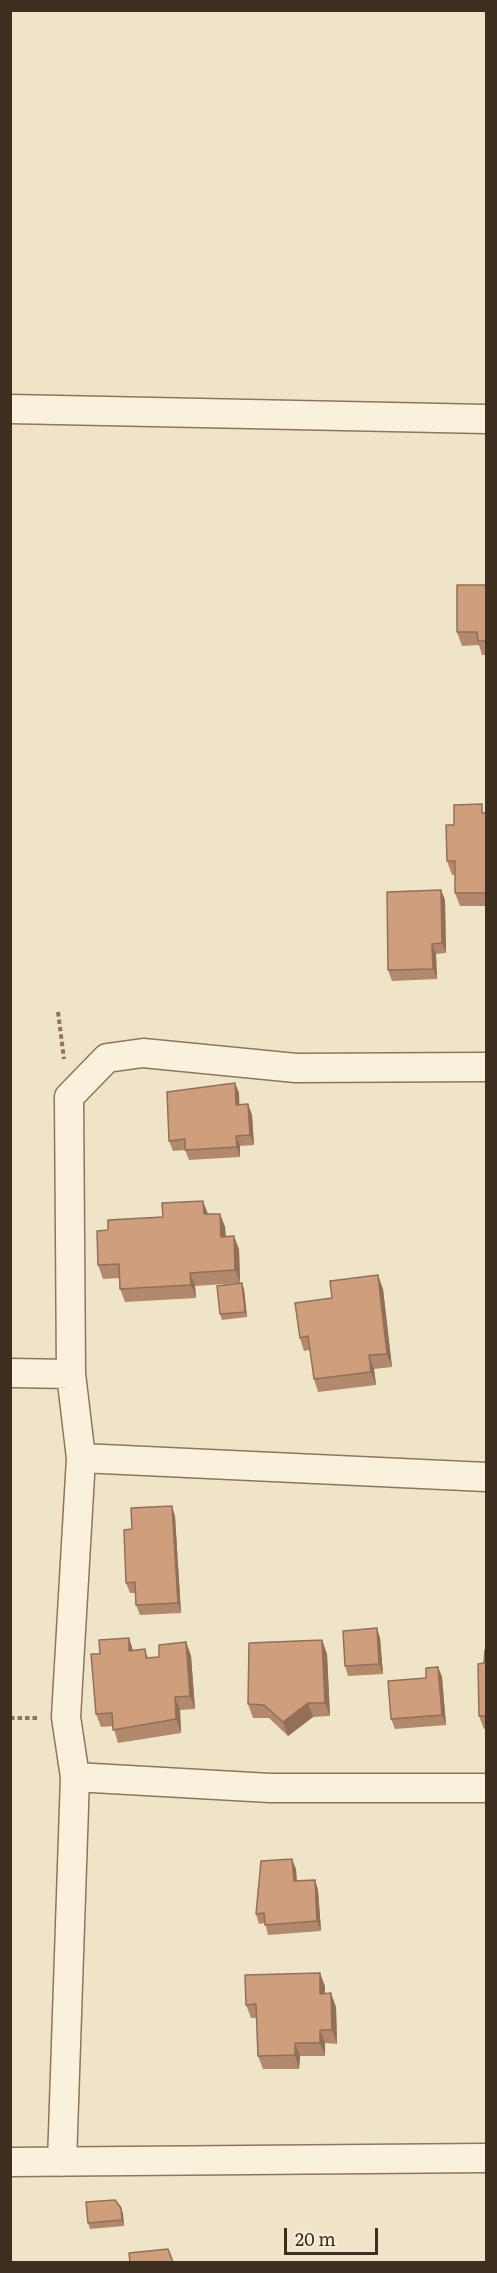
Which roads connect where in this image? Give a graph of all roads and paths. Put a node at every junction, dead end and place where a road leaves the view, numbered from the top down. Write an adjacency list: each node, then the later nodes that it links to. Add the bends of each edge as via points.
1 (10, 410): 2 (street)
2 (486, 419)
3 (58, 1012): 5 (path)
4 (486, 1068): 5 (street, via 296,1068 143,1053 107,1058)
5 (69, 1097): 7 (street)
6 (10, 1373): 7 (street)
7 (71, 1374): 8 (street)
8 (81, 1458): 9 (street); 10 (street, via 66,1717)
9 (486, 1477)
10 (75, 1777): 11 (street, via 270,1788); 14 (street)
11 (486, 1788)
12 (486, 2158): 14 (street)
13 (10, 2162): 14 (street)
14 (62, 2162)

